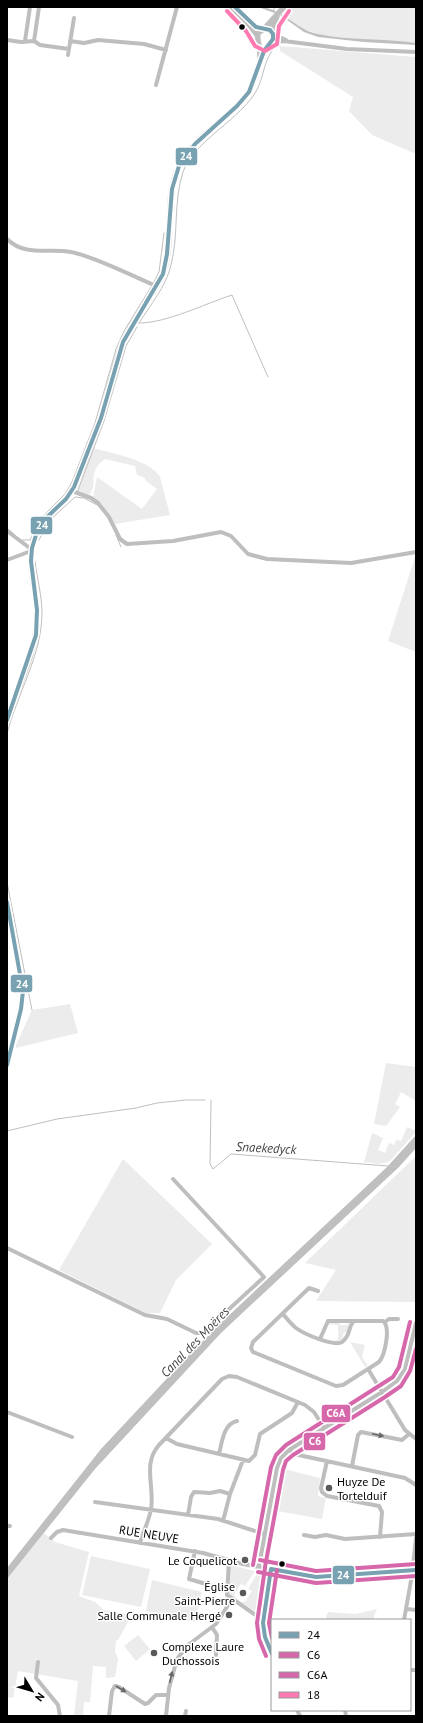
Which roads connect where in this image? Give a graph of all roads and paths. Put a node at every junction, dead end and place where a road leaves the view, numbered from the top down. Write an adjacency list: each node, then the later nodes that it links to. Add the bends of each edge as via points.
1 (30, 7): 13 (street)
2 (39, 7): 14 (street)
3 (177, 7): 20 (street)
4 (230, 7): 11 (street)
5 (235, 7): 9 (street, via 254,26)
6 (283, 8): 7 (main road)
7 (277, 16): 9 (main road); 10 (main road)
8 (74, 18): 15 (street)
9 (263, 29): 10 (main road, via 269,29); 11 (main road)
10 (272, 33): 16 (street); 18 (main road, via 273,39)
11 (257, 36): 17 (main road)
12 (7, 40): 13 (street)
13 (25, 41): 14 (street)
14 (34, 41): 19 (street, via 38,44)
15 (70, 41): 19 (street); 20 (street, via 84,43 96,40 144,44)
16 (296, 42): 18 (street, via 279,41); 21 (street, via 347,49)
17 (259, 43): 18 (main road); 23 (main road)
18 (270, 44): 23 (main road, via 264,51)
19 (69, 49): 22 (street)
20 (166, 50): 24 (street)
21 (416, 52)
22 (68, 56)
23 (259, 67): 26 (main road, via 254,84 246,96 192,147 179,166 172,189 167,257 163,274)
24 (156, 85)
25 (7, 239): 26 (street, via 26,250 79,254)
26 (156, 286): 27 (main road, via 123,342 100,421)
27 (72, 491): 29 (main road, via 43,522); 30 (street, via 98,503 109,516 120,539 128,544 173,541 221,532 231,536 248,554 267,559 351,563)
28 (7, 531): 29 (street)
29 (31, 550): 31 (street); 32 (main road, via 37,610 36,634)
30 (416, 552)
31 (7, 560)
32 (7, 720)
33 (7, 902): 34 (main road, via 23,991)
34 (7, 1065)
35 (173, 1179): 36 (street, via 264,1277 203,1333 196,1333 167,1319 145,1315)
36 (7, 1248)
37 (318, 1291): 38 (street, via 307,1289)
38 (283, 1314): 43 (street, via 297,1329); 44 (street, via 253,1342 251,1348 254,1353 336,1386 341,1386)
39 (398, 1319): 41 (street, via 389,1319)
40 (353, 1321): 41 (street); 43 (street, via 328,1321); 43 (street, via 348,1336 341,1342 332,1343)
41 (385, 1322): 44 (street, via 387,1336 382,1358)
42 (416, 1323): 45 (street, via 403,1373)
43 (320, 1339)
44 (368, 1370): 45 (street)
45 (382, 1392): 49 (street); 50 (street)
46 (298, 1402): 49 (street, via 312,1410); 52 (street, via 237,1377 228,1376 217,1383); 56 (street, via 292,1413 261,1433 254,1457)
47 (7, 1412): 51 (street)
48 (237, 1421): 55 (street, via 227,1428)
49 (324, 1428): 54 (street)
50 (409, 1434): 53 (street); 58 (street, one-way to 50, via 358,1435 361,1432 402,1440)
51 (72, 1437)
52 (166, 1438): 55 (street, via 175,1444); 62 (street, via 155,1450 150,1462)
53 (416, 1439)
54 (289, 1450): 57 (street); 65 (street, via 276,1468)
55 (219, 1454): 56 (street)
56 (243, 1460): 60 (street)
57 (327, 1461): 58 (street); 68 (street, via 322,1492 327,1496 379,1506 382,1512)
58 (352, 1466): 59 (street, via 406,1478)
59 (416, 1485)
60 (230, 1494): 63 (street, via 220,1491 194,1492); 64 (street)
61 (95, 1502): 62 (street)
62 (151, 1509): 63 (street); 71 (street)
63 (188, 1515): 64 (street)
64 (223, 1521): 65 (street)
65 (264, 1534): 74 (street)
66 (416, 1534): 68 (street)
67 (304, 1535): 68 (street, via 326,1535 344,1539)
68 (380, 1537)
69 (51, 1538): 71 (street, RUE NEUVE, via 62,1530)
70 (416, 1538): 76 (street)
71 (140, 1543): 72 (street, RUE NEUVE)
72 (195, 1551): 73 (street, RUE NEUVE); 77 (street, via 189,1579)
73 (229, 1560): 74 (street, RUE NEUVE); 77 (street)
74 (259, 1566): 75 (street, RUE NEUVE)
75 (271, 1568): 76 (street, RUE NEUVE, via 318,1576); 81 (street)
76 (414, 1570): 79 (street)
77 (227, 1588): 78 (street, via 227,1594)
78 (232, 1599): 81 (street); 83 (street)
79 (407, 1609): 80 (street); 82 (street)
80 (416, 1610)
81 (264, 1618): 84 (street, via 264,1635)
82 (404, 1619)
83 (212, 1627): 85 (street, via 217,1635); 87 (street, one-way to 83, via 178,1658 188,1645)
84 (271, 1652)
85 (216, 1655)
86 (38, 1662): 89 (street, via 36,1678 58,1704)
87 (168, 1695): 90 (street, one-way to 87, via 115,1686 144,1704 156,1694); 91 (street)
88 (186, 1711): 92 (street)
89 (60, 1716)
90 (109, 1716)
91 (166, 1716)
92 (185, 1716)

